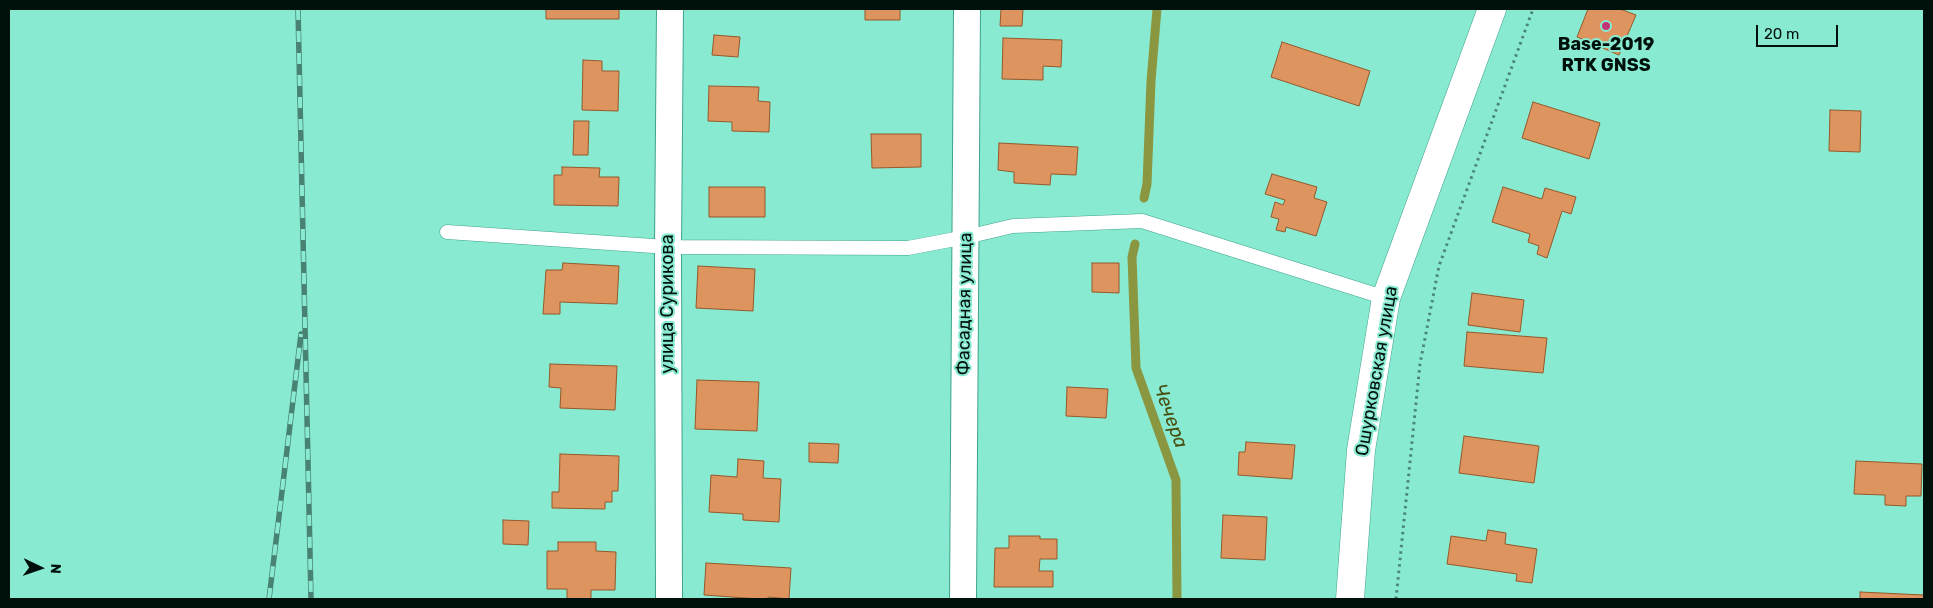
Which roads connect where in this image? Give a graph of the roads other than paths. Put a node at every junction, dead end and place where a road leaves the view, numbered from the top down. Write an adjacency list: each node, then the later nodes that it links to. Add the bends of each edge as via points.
1 (670, 9): 6 (street, улица Сурикова)
2 (967, 9): 5 (street, Фасадная улица)
3 (1492, 9): 7 (street, Ошурковская улица)
4 (447, 232): 6 (lane)
5 (966, 237): 6 (lane, via 908,248); 7 (lane, via 1013,226 1142,221); 9 (street, Фасадная улица)
6 (668, 247): 8 (street, улица Сурикова)
7 (1386, 298): 10 (street, Ошурковская улица, via 1361,450)
8 (669, 599)
9 (963, 599)
10 (1350, 599)

